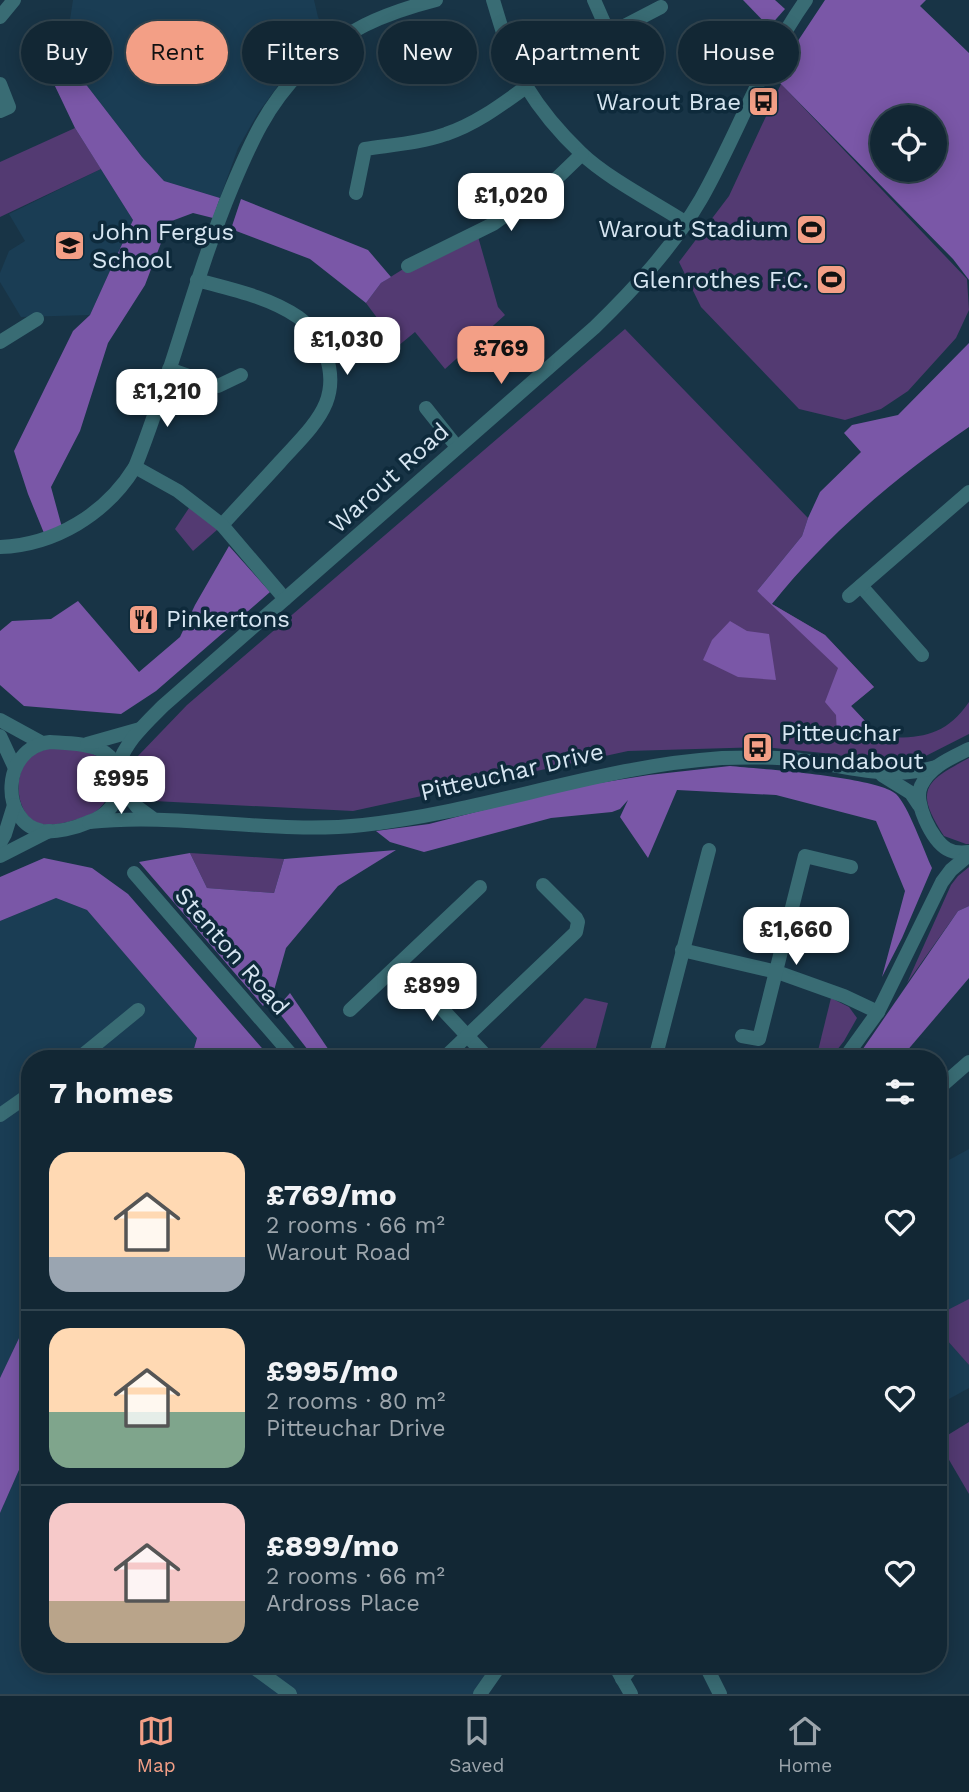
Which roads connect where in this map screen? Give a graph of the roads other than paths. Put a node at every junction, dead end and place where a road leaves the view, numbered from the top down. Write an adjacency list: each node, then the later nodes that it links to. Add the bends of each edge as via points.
1 (14, 0): 7 (street)
2 (436, 0): 15 (street, via 396,10 352,31 310,62 283,91 256,130)
3 (493, 0): 9 (street)
4 (594, 0): 6 (street, via 609,34)
5 (806, 0): 13 (street, Warout Road)
6 (661, 7)
7 (0, 17)
8 (0, 84): 10 (street, via 9,107)
9 (526, 87): 11 (street); 12 (street, via 463,128 365,149)
10 (0, 111)
11 (582, 154): 13 (street); 14 (street, via 554,181 493,225)
12 (356, 193)
13 (685, 222): 21 (street, Warout Road, via 614,308)
14 (408, 266)
15 (197, 280): 18 (street); 24 (street, via 297,316 321,342 329,372 326,404 312,426)
16 (37, 319): 17 (street)
17 (0, 342)
18 (169, 369): 19 (street, via 218,386); 22 (street)
19 (241, 375)
20 (426, 408): 21 (street)
21 (457, 447): 28 (street, Warout Road)
22 (135, 467): 24 (street, via 178,491); 25 (street, via 115,495 83,520 40,541)
23 (969, 492): 26 (street)
24 (222, 525): 28 (street)
25 (0, 547)
26 (861, 586): 27 (street); 29 (street)
27 (849, 596)
28 (285, 599): 31 (street, Warout Road)
29 (922, 655)
30 (0, 720): 33 (street)
31 (140, 729): 34 (street); 39 (street, via 120,757)
32 (0, 736): 36 (street)
33 (42, 743): 34 (street); 36 (street)
34 (84, 744): 39 (street, via 102,750)
35 (969, 749): 37 (street)
36 (14, 766): 40 (street)
37 (936, 767): 38 (street, Pitteuchar Drive); 41 (street, via 919,792)
38 (880, 774): 41 (street, Pitteuchar Drive, via 911,793); 42 (street, Pitteuchar Drive, via 799,760 719,758 639,767 458,810 359,825 237,825)
39 (118, 777): 42 (street, via 137,807); 43 (street, via 117,797 110,808)
40 (14, 805): 44 (street, via 30,826); 46 (street)
41 (921, 807): 45 (street)
42 (152, 818): 43 (street, Pitteuchar Drive)
43 (89, 822): 44 (street)
44 (50, 831): 49 (street)
45 (936, 837): 48 (street, via 946,848); 52 (street, via 944,865)
46 (0, 843)
47 (709, 850): 55 (street)
48 (969, 854): 52 (street)
49 (0, 856)
50 (851, 867): 57 (street, via 805,856)
51 (134, 873): 64 (street, Stenton Road)
52 (942, 882): 60 (street)
53 (543, 885): 61 (street, via 576,918 576,932)
54 (480, 887): 56 (street)
55 (682, 950): 57 (street); 67 (street)
56 (400, 964): 59 (street); 61 (street)
57 (777, 972): 60 (street); 62 (street, via 759,1040)
58 (138, 1010): 63 (street)
59 (350, 1010)
60 (878, 1012): 68 (street)
61 (466, 1035): 65 (street); 66 (street)
62 (742, 1036)
63 (89, 1050)
64 (287, 1050)
65 (452, 1050)
66 (480, 1050)
67 (656, 1050)
68 (851, 1050)
69 (968, 1066): 70 (street)
70 (947, 1082)
71 (21, 1100): 72 (street)
72 (0, 1115)
73 (262, 1673): 79 (street)
74 (495, 1673): 80 (street)
75 (619, 1673): 78 (street)
76 (627, 1673): 78 (street)
77 (710, 1673): 82 (street)
78 (622, 1679): 81 (street)
79 (290, 1694)
80 (480, 1694)
81 (631, 1694)
82 (720, 1694)

